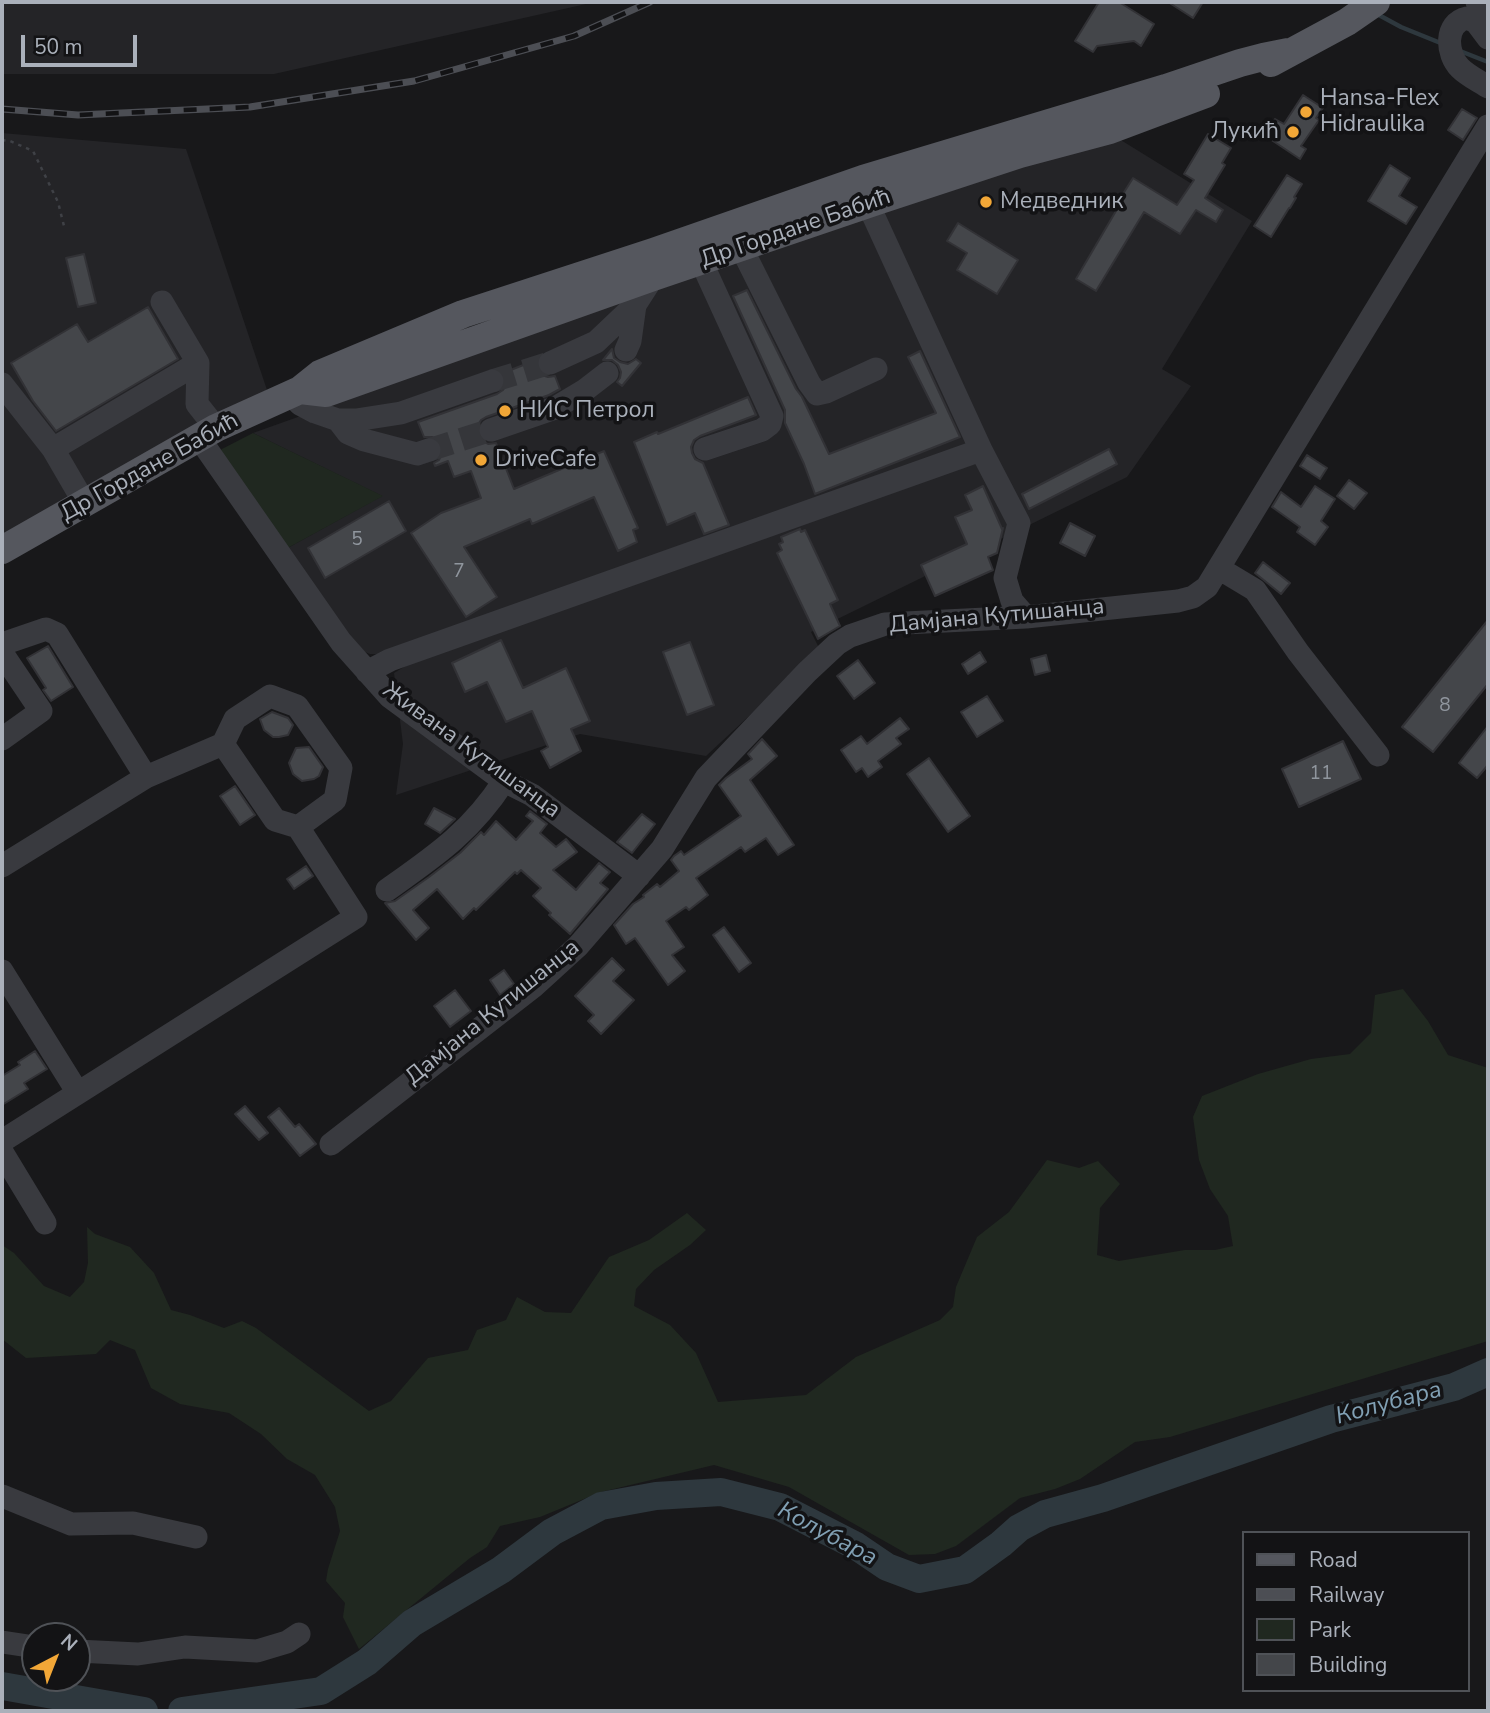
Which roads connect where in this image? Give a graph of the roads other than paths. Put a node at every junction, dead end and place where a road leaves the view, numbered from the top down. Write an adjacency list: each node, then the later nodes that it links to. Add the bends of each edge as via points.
1 (1376, 2): 5 (main road, Др Гордане Бабић)
2 (1476, 2): 3 (street)
3 (1488, 10)
4 (1488, 38): 6 (street, via 1467,18 1456,22 1450,34 1453,58 1460,68)
5 (1288, 52): 8 (main road, Др Гордане Бабић, via 1244,79 1110,130); 9 (main road, Др Гордане Бабић, via 863,179)
6 (1488, 87)
7 (1488, 126): 31 (street, Дамјана Кутишанца)
8 (868, 204): 9 (main road, Др Гордане Бабић); 28 (street)
9 (737, 236): 10 (main road, Др Гордане Бабић); 17 (street, via 817,394); 21 (main road, Др Гордане Бабић, via 653,252 463,314 320,374)
10 (701, 261): 11 (main road, Др Гордане Бабић); 27 (street, via 772,416 762,430)
11 (653, 277): 13 (street); 21 (main road, Др Гордане Бабић, via 326,393)
12 (162, 302): 15 (street)
13 (635, 305): 14 (street); 16 (street, via 596,342)
14 (626, 350)
15 (198, 363): 25 (street, Живана Кутишанца, via 197,404); 26 (street)
16 (550, 363)
17 (876, 369)
18 (607, 373): 24 (street, via 555,408)
19 (492, 381): 22 (street)
20 (2, 384): 26 (street)
21 (295, 392): 23 (street, via 300,404); 25 (main road, Др Гордане Бабић)
22 (401, 413): 23 (street); 23 (street, via 423,452 364,440 348,433)
23 (338, 420)
24 (491, 430)
25 (207, 433): 29 (main road, Др Гордане Бабић); 35 (street, Живана Кутишанца, via 341,642)
26 (53, 449): 29 (street)
27 (705, 449)
28 (981, 450): 32 (street, via 1019,523 1005,578 1012,601); 35 (street, via 390,660)
29 (85, 504): 30 (main road, Др Гордане Бабић)
30 (2, 550)
31 (1220, 569): 32 (street, Дамјана Кутишанца, via 1208,587 1178,601); 38 (street, via 1255,590)
32 (1027, 617): 43 (street, Дамјана Кутишанца, via 885,625 837,644 706,778 662,849)
33 (2, 644): 39 (street, via 46,629 57,634)
34 (2, 653): 36 (street, via 41,711)
35 (367, 673): 40 (street, Живана Кутишанца, via 390,697)
36 (2, 739)
37 (223, 744): 39 (street); 41 (street, via 275,820); 41 (street, via 235,719 270,696 297,706 341,768 335,800)
38 (1378, 755)
39 (146, 777): 42 (street)
40 (504, 781): 43 (street, Живана Кутишанца, via 532,795); 44 (street, via 463,833)
41 (298, 827): 46 (street, via 356,917)
42 (2, 866)
43 (639, 876): 48 (street, Дамјана Кутишанца, via 578,946 533,987)
44 (387, 890)
45 (2, 971): 46 (street)
46 (78, 1093): 47 (street)
47 (2, 1141)
48 (331, 1144)
49 (2, 1152): 50 (street)
50 (45, 1223)
51 (2, 1496): 52 (street, via 71,1524 133,1523)
52 (196, 1537)
53 (299, 1634): 56 (street, via 257,1651 185,1647 138,1654)
54 (2, 1642): 55 (street)
55 (21, 1645)
56 (91, 1652)

